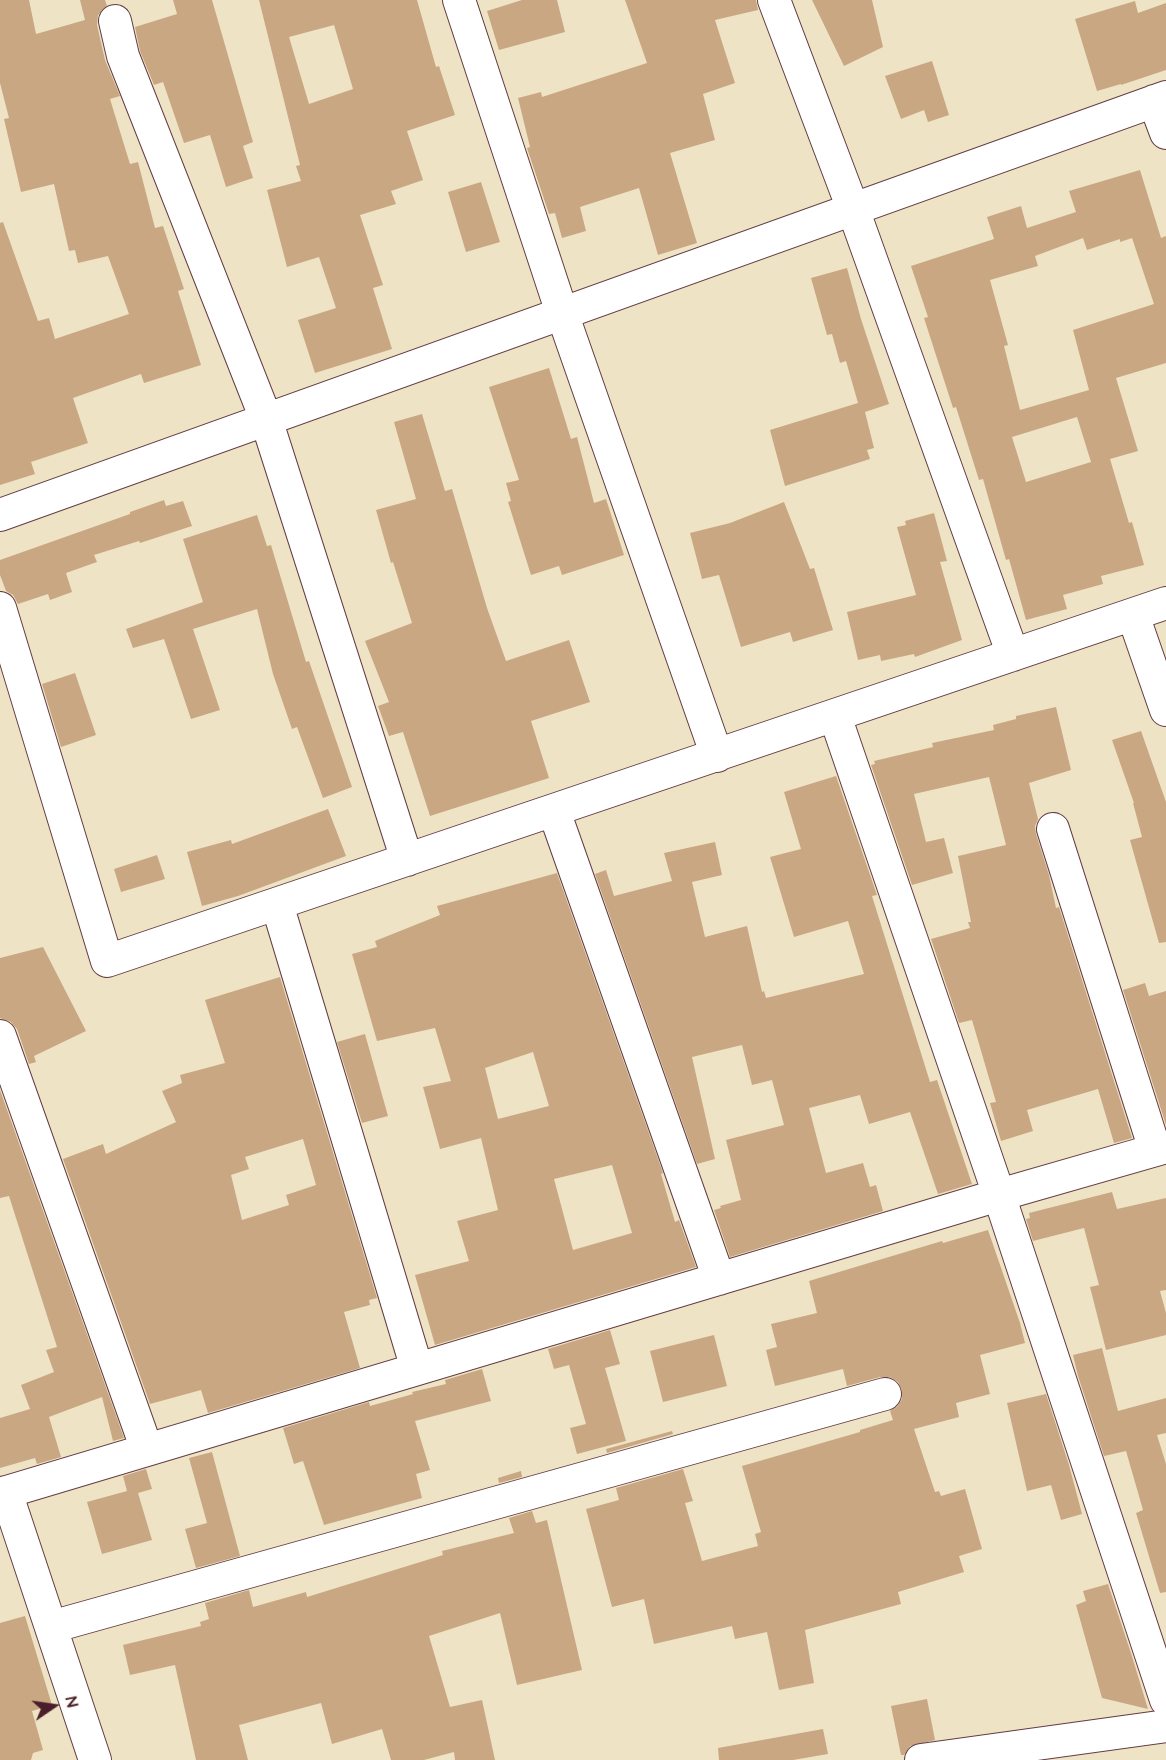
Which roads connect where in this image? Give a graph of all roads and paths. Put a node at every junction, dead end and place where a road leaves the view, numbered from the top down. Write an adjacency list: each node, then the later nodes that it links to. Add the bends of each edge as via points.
1 (459, 0): 7 (street)
2 (774, 0): 6 (street)
3 (115, 21): 8 (street, via 123,56)
4 (1160, 99): 5 (street); 6 (street)
5 (1166, 134)
6 (853, 209): 7 (street); 13 (street)
7 (562, 313): 8 (street); 16 (street)
8 (266, 419): 9 (street); 19 (street)
9 (0, 515)
10 (1166, 603): 12 (street)
11 (0, 608): 20 (street, via 107,961)
12 (1133, 615): 13 (street); 14 (street)
13 (1012, 655): 15 (street)
14 (1166, 710)
15 (835, 716): 16 (street); 23 (street)
16 (717, 756): 17 (street)
17 (554, 810): 19 (street); 24 (street)
18 (1053, 829): 22 (street)
19 (407, 860): 20 (street)
20 (277, 904): 25 (street)
21 (0, 1036): 27 (street)
22 (1160, 1149): 23 (street)
23 (999, 1195): 24 (street); 30 (street)
24 (719, 1279): 25 (street)
25 (417, 1369): 27 (street)
26 (885, 1394): 29 (street)
27 (147, 1450): 28 (street)
28 (3, 1493): 29 (street)
29 (51, 1628): 33 (street)
30 (1166, 1700)
31 (1166, 1726): 32 (street)
32 (942, 1759)
33 (95, 1760)

